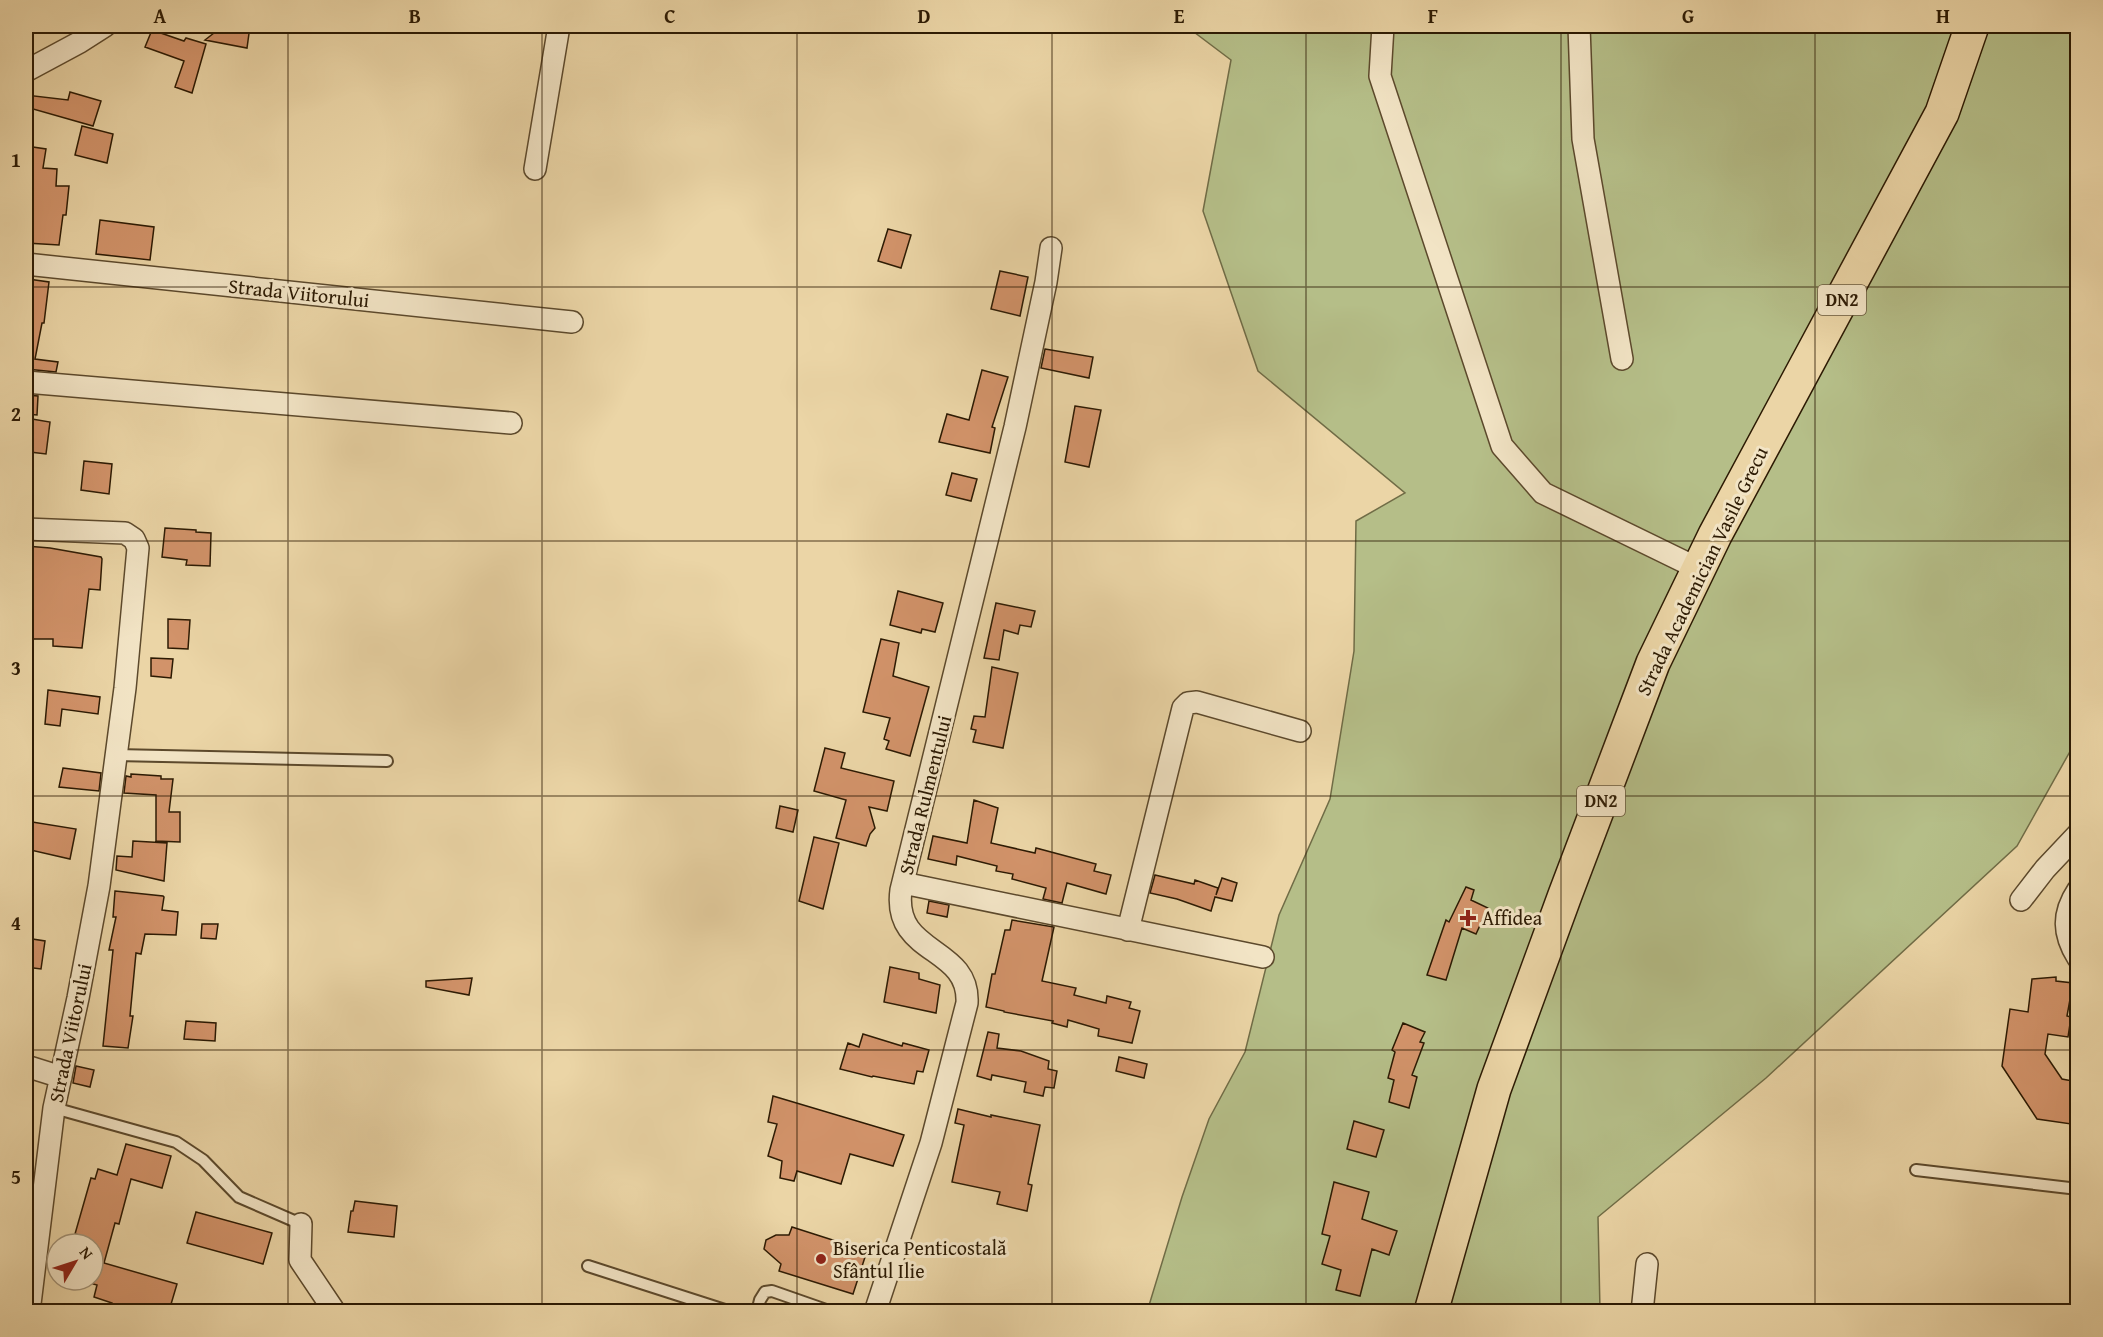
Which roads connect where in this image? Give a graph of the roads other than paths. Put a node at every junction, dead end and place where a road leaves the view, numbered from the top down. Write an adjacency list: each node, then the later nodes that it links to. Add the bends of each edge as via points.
1 (105, 26): 6 (street)
2 (559, 26): 7 (street)
3 (1383, 26): 15 (street, via 1380,76 1502,446 1543,493)
4 (1579, 26): 11 (street, via 1583,139)
5 (1972, 26): 15 (main road, Strada Academician Vasile Grecu / DN2, via 1942,113)
6 (26, 71)
7 (535, 169)
8 (1051, 248): 20 (street, Strada Rulmentului, via 1016,427)
9 (26, 264): 10 (street, Strada Viitorului)
10 (572, 321)
11 (1622, 359)
12 (26, 382): 13 (street)
13 (512, 423)
14 (26, 529): 17 (street, Strada Viitorului, via 125,533 138,548)
15 (1699, 569): 41 (main road, Strada Academician Vasile Grecu / DN2, via 1653,663 1494,1089)
16 (1300, 731): 23 (street, via 1197,702 1183,708)
17 (117, 755): 18 (lane); 27 (street, Strada Viitorului, via 99,886)
18 (387, 761)
19 (2078, 834): 22 (street)
20 (903, 884): 23 (street); 40 (street, Strada Rulmentului, via 899,902 907,925 915,938 961,974 967,1003 931,1143)
21 (2078, 890): 25 (street, via 2068,905 2066,934)
22 (2021, 900)
23 (1128, 930): 24 (street)
24 (1263, 957)
25 (2078, 958)
26 (26, 1066): 27 (street)
27 (61, 1077): 28 (street, Strada Viitorului)
28 (54, 1108): 31 (lane, via 176,1143 203,1160 239,1197); 32 (street, Strada Viitorului)
29 (1916, 1170): 30 (lane)
30 (2078, 1189)
31 (301, 1224): 36 (street, via 300,1260)
32 (33, 1233): 35 (street, Strada Viitorului)
33 (1647, 1264): 42 (street)
34 (588, 1266): 37 (lane)
35 (36, 1310)
36 (335, 1311)
37 (731, 1311)
38 (757, 1311): 39 (lane, via 765,1293 772,1291)
39 (832, 1311)
40 (875, 1311)
41 (1431, 1311)
42 (1642, 1311)

